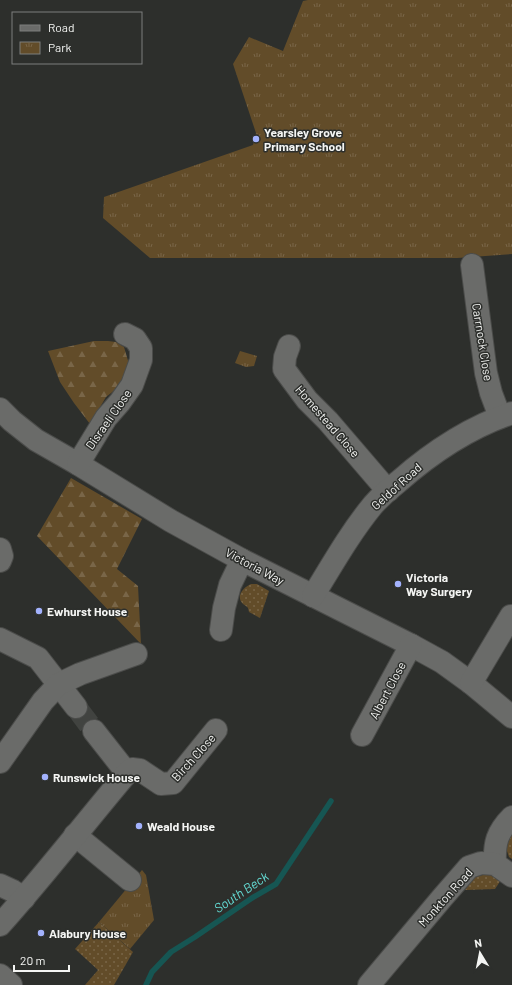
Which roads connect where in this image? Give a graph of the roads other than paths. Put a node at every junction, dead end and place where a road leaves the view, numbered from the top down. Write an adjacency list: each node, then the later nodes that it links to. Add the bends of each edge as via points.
1 (472, 265): 5 (street, Carrnock Close, via 486,373 491,393)
2 (125, 334): 6 (street, Disraeli Close, via 135,339 141,348 141,360 132,385 106,418)
3 (290, 346): 7 (street, Homestead Close, via 284,369 307,400)
4 (0, 409): 6 (street, Victoria Way, via 36,440)
5 (506, 415): 7 (street, Geldof Road, via 435,453)
6 (78, 464): 9 (street, Victoria Way, via 171,521)
7 (388, 491): 11 (street, Geldof Road, via 363,518)
8 (0, 549): 10 (street)
9 (242, 560): 11 (street, Victoria Way); 13 (street, via 230,585)
10 (0, 561)
11 (313, 596): 15 (street, Victoria Way)
12 (511, 616): 17 (street)
13 (221, 630)
14 (0, 639): 18 (street, via 38,658)
15 (411, 645): 17 (street, Victoria Way, via 442,662); 23 (street, Albert Close)
16 (136, 654): 18 (street)
17 (471, 683): 20 (street, Victoria Way)
18 (59, 684): 19 (street); 24 (street, via 42,701)
19 (76, 707)
20 (512, 717)
21 (94, 730): 25 (street)
22 (216, 730): 25 (street, Birch Close, via 173,783 161,784 140,770 132,769)
23 (362, 735)
24 (0, 762)
25 (126, 773): 27 (street)
26 (512, 816): 28 (street, Monkton Road, via 497,837 494,850)
27 (75, 835): 29 (street); 31 (street)
28 (503, 870): 35 (street, Monkton Road, via 481,863 469,867)
29 (130, 880)
30 (0, 885): 31 (street)
31 (24, 898): 32 (street)
32 (0, 925)
33 (0, 975): 34 (street)
34 (11, 985)
35 (369, 985)

